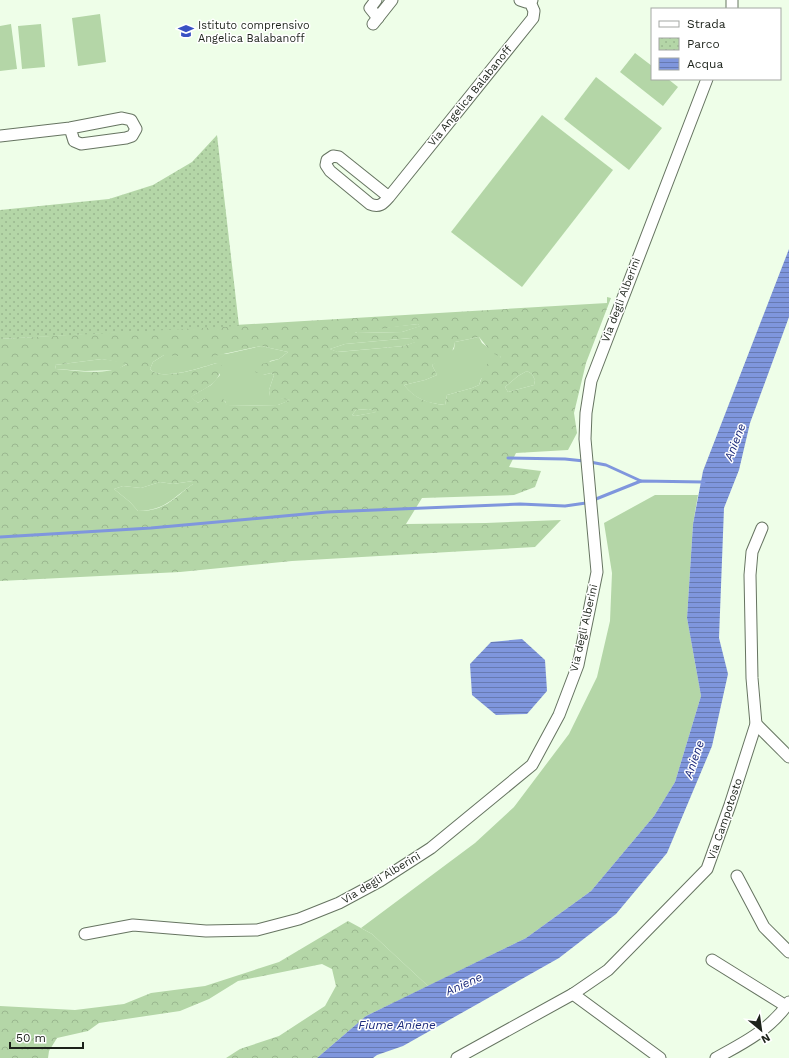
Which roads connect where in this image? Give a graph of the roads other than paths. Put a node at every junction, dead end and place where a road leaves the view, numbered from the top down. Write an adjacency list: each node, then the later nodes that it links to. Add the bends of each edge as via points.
1 (376, 0): 2 (street, via 370,8 375,21)
2 (392, 0)
3 (527, 1): 7 (street, Via Angelica Balabanoff, via 534,11 533,18)
4 (707, 80): 12 (street, Via degli Alberini, via 594,370 588,396 585,439 597,572 578,665 559,715 532,765 431,848 380,881 339,903 256,930 206,931 133,925)
5 (70, 128): 5 (street, via 74,141 80,144 126,138 132,136 136,129 127,118); 6 (street)
6 (0, 136)
7 (389, 197): 7 (street, Via Angelica Balabanoff, via 381,205 372,205 330,171 326,165 327,160 333,156 339,157)
8 (762, 528): 9 (street, Via Campotosto, via 752,552 750,575 752,678)
9 (756, 724): 10 (street); 15 (street, Via Campotosto, via 706,869 608,970)
10 (789, 757)
11 (737, 876): 13 (street, via 764,927)
12 (85, 934)
13 (789, 952)
14 (712, 960): 16 (street)
15 (573, 994): 17 (street, Via Campotosto); 19 (street)
16 (788, 1004): 20 (street, via 774,1021 756,1036)
17 (471, 1054): 18 (street, Via Campotosto)
18 (457, 1058)
19 (660, 1058)
20 (716, 1058)

